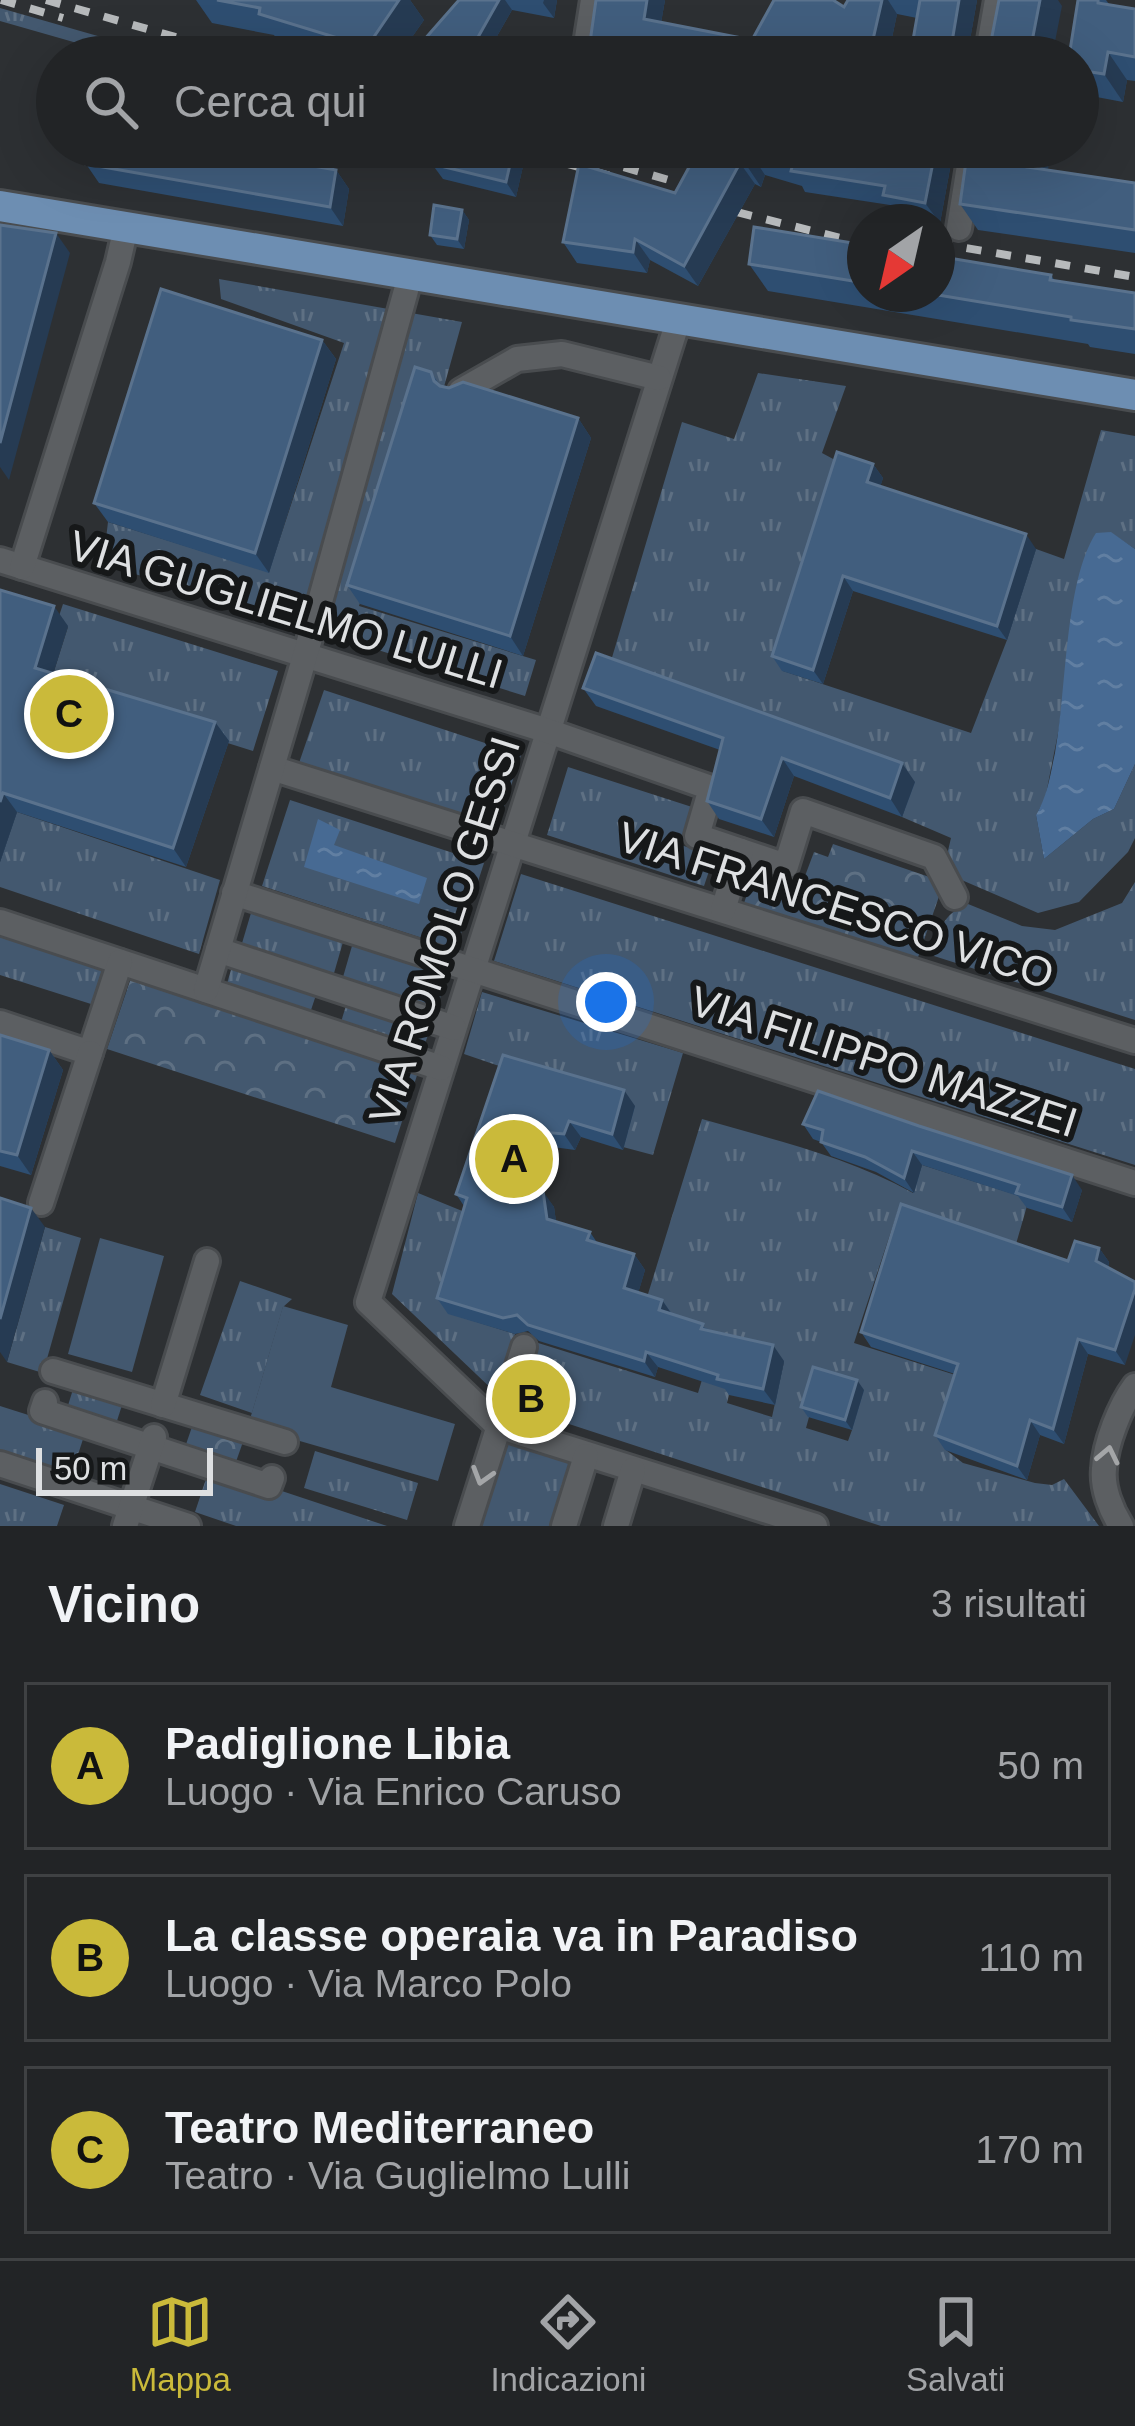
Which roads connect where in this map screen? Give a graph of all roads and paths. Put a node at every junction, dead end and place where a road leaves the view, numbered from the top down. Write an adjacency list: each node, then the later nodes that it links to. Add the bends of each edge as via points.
1 (592, 0): 3 (street)
2 (997, 0): 4 (street)
3 (587, 36)
4 (991, 36)
5 (969, 168): 8 (street)
6 (0, 206): 7 (main road)
7 (126, 227): 9 (main road); 14 (street)
8 (959, 228)
9 (410, 276): 10 (main road); 15 (street)
10 (678, 320): 11 (street, VIA ROMOLO GESSI); 13 (main road)
11 (659, 378): 12 (street, via 562,354 517,359); 16 (street, VIA ROMOLO GESSI)
12 (460, 391)
13 (1135, 395)
14 (11, 564): 15 (street, VIA GUGLIELMO LULLI)
15 (305, 656): 16 (street, VIA GUGLIELMO LULLI); 17 (street)
16 (548, 731): 18 (street, VIA ROMOLO GESSI); 19 (street, VIA GUGLIELMO LULLI, via 711,788 697,836)
17 (272, 768): 18 (street, VIA FRANCESCO VICO); 20 (street)
18 (512, 844): 22 (street, VIA FRANCESCO VICO); 26 (street, VIA ROMOLO GESSI)
19 (741, 850): 21 (street, via 786,866 803,812 934,857); 22 (street)
20 (234, 893): 24 (street); 26 (street, VIA FILIPPO MAZZEI)
21 (955, 898)
22 (723, 910): 30 (street, VIA FRANCESCO VICO)
23 (0, 922): 25 (street)
24 (218, 950): 27 (street); 29 (street)
25 (120, 962): 27 (street); 31 (street)
26 (472, 970): 29 (street, VIA ROMOLO GESSI); 33 (street, VIA FILIPPO MAZZEI)
27 (206, 990): 32 (street)
28 (0, 1023): 31 (street)
29 (454, 1028): 32 (street, VIA ROMOLO GESSI)
30 (1135, 1041)
31 (90, 1053): 34 (street)
32 (441, 1068): 39 (street, VIA ROMOLO GESSI, via 393,1191 368,1302)
33 (1135, 1183)
34 (41, 1203)
35 (207, 1261): 38 (street)
36 (524, 1348): 39 (street)
37 (1135, 1386): 49 (street, one-way to 37, via 1103,1471 1120,1405)
38 (157, 1425): 38 (street, via 42,1411 49,1387); 38 (street, via 269,1486 278,1459); 43 (street)
39 (498, 1426): 40 (street, VIA ROMOLO GESSI); 45 (street, one-way to 45)
40 (586, 1456): 42 (street, VIA ROMOLO GESSI); 46 (street)
41 (0, 1464): 43 (street)
42 (633, 1470): 47 (street); 48 (street, VIA ROMOLO GESSI)
43 (128, 1517): 44 (street)
44 (188, 1526)
45 (467, 1526)
46 (564, 1526)
47 (616, 1526)
48 (815, 1526)
49 (1121, 1526)

